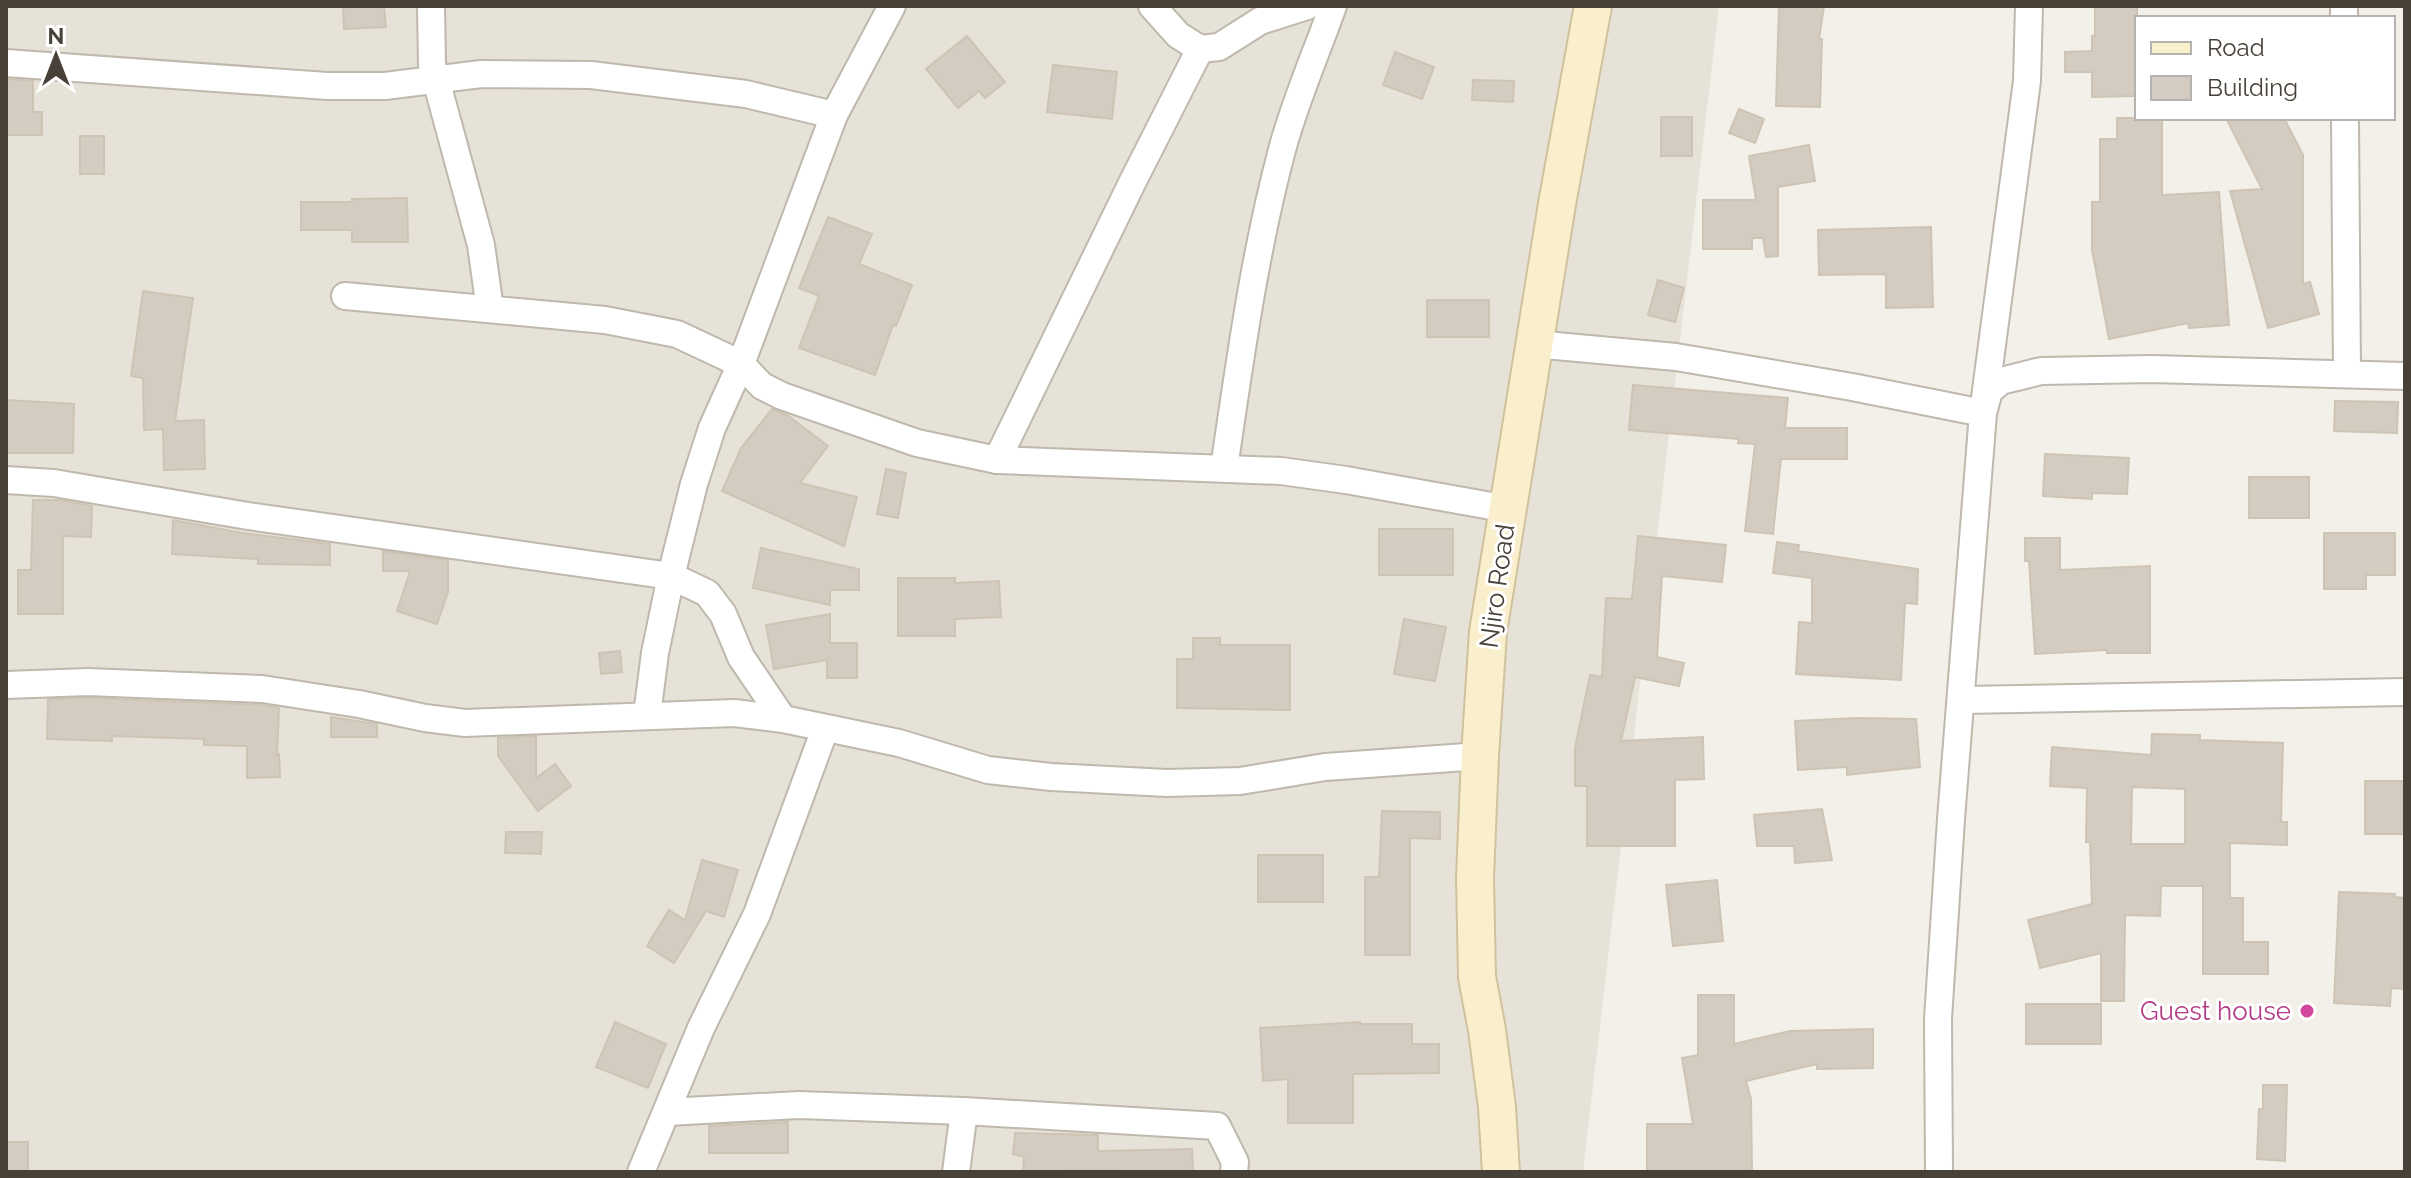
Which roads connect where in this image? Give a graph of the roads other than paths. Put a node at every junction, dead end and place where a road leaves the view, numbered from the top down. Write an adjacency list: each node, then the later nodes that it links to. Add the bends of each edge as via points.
1 (431, 6): 10 (street)
2 (892, 6): 11 (street)
3 (1152, 6): 8 (street, via 1178,35)
4 (1307, 6): 8 (street, via 1260,21 1219,47)
5 (1333, 6): 21 (street, via 1291,120 1264,224)
6 (1593, 6): 15 (street, Njiro Road)
7 (2029, 6): 19 (street, via 2027,81)
8 (1200, 49): 20 (street)
9 (6, 63): 10 (street, via 327,86)
10 (436, 80): 11 (street, via 481,74 591,75 746,94); 14 (street, via 481,245)
11 (834, 115): 16 (street)
12 (2345, 120): 17 (street)
13 (345, 296): 14 (street)
14 (490, 309): 16 (street, via 605,320 677,334)
15 (1534, 344): 19 (street, via 1676,357); 23 (street, Njiro Road)
16 (741, 364): 20 (street, via 762,386 782,396 917,443); 24 (street, via 712,428)
17 (2347, 374): 18 (street); 19 (street, via 2041,371 2001,381 1989,391)
18 (2405, 376)
19 (1983, 413): 27 (street)
20 (997, 460): 21 (street)
21 (1224, 468): 23 (street, via 1346,480)
22 (6, 480): 24 (street)
23 (1508, 509): 31 (street, Njiro Road, via 1488,632)
24 (671, 576): 28 (street); 29 (street, via 707,593)
25 (6, 685): 28 (street, via 88,682 262,689 465,723)
26 (2405, 692): 27 (street)
27 (1961, 700): 38 (street, via 1938,1019)
28 (647, 715): 29 (street, via 734,713)
29 (783, 719): 30 (street)
30 (825, 729): 31 (street, via 899,743 988,770 1167,783 1240,781 1325,767); 33 (street, via 757,914)
31 (1480, 756): 37 (street, Njiro Road, via 1477,977)
32 (964, 1111): 33 (street, via 799,1105); 35 (street); 36 (street, via 1217,1126 1235,1162)
33 (667, 1112): 34 (street)
34 (641, 1172)
35 (956, 1172)
36 (1234, 1172)
37 (1501, 1172)
38 (1939, 1172)

